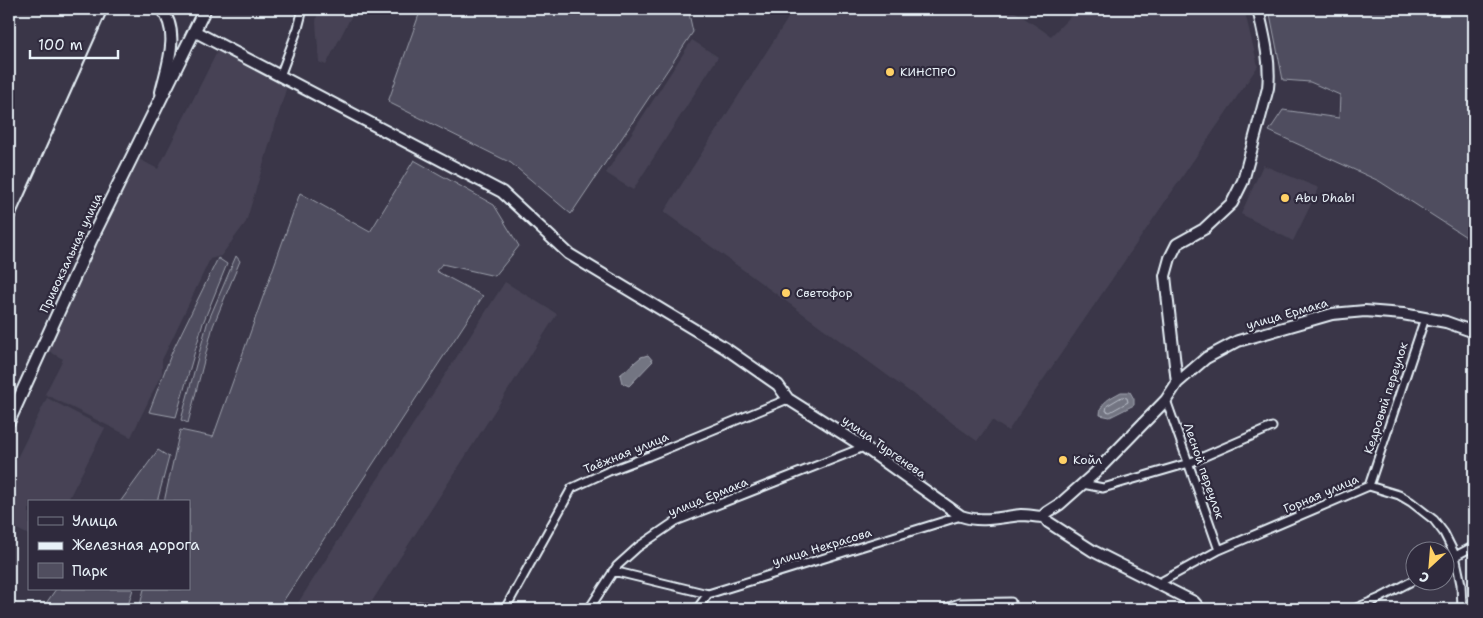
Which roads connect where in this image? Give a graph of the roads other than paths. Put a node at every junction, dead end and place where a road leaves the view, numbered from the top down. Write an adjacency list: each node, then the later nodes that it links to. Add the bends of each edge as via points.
1 (161, 9): 7 (street, via 172,34)
2 (205, 9): 5 (main road, Привокзальная улица)
3 (303, 9): 6 (street)
4 (1258, 9): 10 (street, via 1270,74 1243,182 1232,202 1204,229 1177,244 1165,276)
5 (194, 31): 6 (street, улица Тургенева); 7 (main road, Привокзальная улица)
6 (280, 76): 11 (street, улица Тургенева, via 502,192 569,254 725,348 778,385)
7 (160, 98): 13 (main road, Привокзальная улица)
8 (1425, 318): 9 (street, улица Ермака); 10 (street, улица Ермака, via 1366,310 1332,314 1238,341 1206,358); 18 (street, Кедровый переулок)
9 (1474, 332)
10 (1178, 383): 12 (street, улица Ермака)
11 (788, 399): 15 (street, улица Тургенева); 31 (street, Таёжная улица, via 572,488)
12 (1166, 400): 16 (street, Лесной переулок); 17 (street, улица Ермака)
13 (9, 421)
14 (1272, 427): 16 (street)
15 (864, 448): 19 (street, улица Тургенева); 26 (street, улица Ермака, via 676,521 638,547)
16 (1189, 463): 17 (street, via 1103,488); 23 (street, Лесной переулок)
17 (1083, 484): 20 (street, улица Ермака, via 1046,513)
18 (1369, 486): 21 (street, Горная улица, via 1398,495 1419,507 1434,520); 23 (street, Горная улица)
19 (961, 516): 20 (street, улица Тургенева, via 985,520 1023,515); 29 (street, улица Некрасова)
20 (1045, 518): 27 (street, via 1093,551)
21 (1448, 540)
22 (1474, 546): 24 (street)
23 (1219, 550): 27 (street, Горная улица)
24 (1456, 555)
25 (1456, 560): 37 (street, Горная улица)
26 (613, 571): 29 (street); 32 (street, улица Ермака)
27 (1157, 584): 35 (street, via 1194,602)
28 (1406, 584): 36 (street)
29 (708, 594): 33 (street)
30 (1011, 602): 34 (street, via 959,603)
31 (506, 609)
32 (590, 609)
33 (697, 609)
34 (944, 609)
35 (1200, 609)
36 (1354, 609)
37 (1462, 609)

